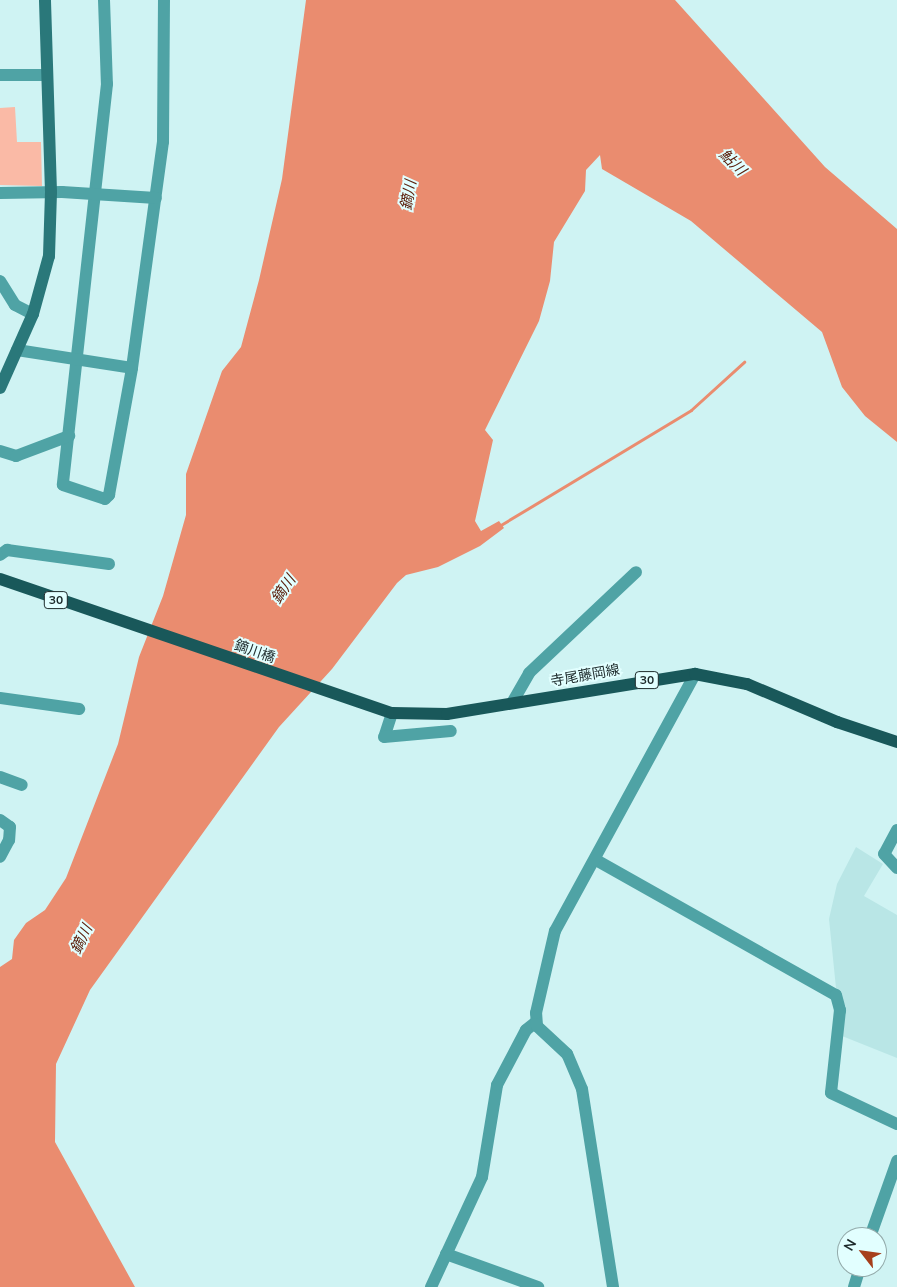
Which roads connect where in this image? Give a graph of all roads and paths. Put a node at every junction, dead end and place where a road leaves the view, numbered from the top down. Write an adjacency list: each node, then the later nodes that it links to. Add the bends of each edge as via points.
1 (45, 0): 5 (street)
2 (104, 0): 8 (street, via 107,84)
3 (164, 0): 9 (street, via 163,142)
4 (0, 75): 5 (street)
5 (47, 75): 6 (street)
6 (51, 192): 7 (street); 8 (street); 11 (street, via 49,256)
7 (0, 194)
8 (95, 194): 9 (street); 13 (street)
9 (156, 198): 14 (street)
10 (0, 281): 11 (street, via 15,305)
11 (33, 314): 12 (street)
12 (16, 350): 13 (street); 15 (street)
13 (79, 359): 14 (street); 16 (street)
14 (132, 368): 16 (street, via 109,495 105,499 63,485)
15 (0, 388)
16 (68, 436): 17 (street, via 16,456)
17 (0, 451)
18 (0, 555): 19 (street, via 7,550)
19 (109, 564)
20 (636, 572): 24 (street, via 529,673)
21 (0, 579): 26 (main road, 鏑川橋 / 30)
22 (695, 674): 24 (main road, 寺尾藤岡線 / 30); 28 (main road, 寺尾藤岡線 / 30, via 747,684 837,722); 34 (street, via 636,778)
23 (0, 698): 25 (street)
24 (512, 703): 26 (main road, 寺尾藤岡線 / 30, via 448,714)
25 (79, 709)
26 (390, 712): 27 (street, via 384,737)
27 (451, 731)
28 (897, 742)
29 (0, 777): 30 (street)
30 (22, 784)
31 (0, 820): 33 (street, via 10,827 9,840)
32 (897, 830): 35 (street, via 884,854)
33 (0, 856)
34 (596, 860): 36 (street, via 555,931); 37 (street, via 836,995 840,1010 831,1093)
35 (897, 868)
36 (536, 1022): 40 (street, via 526,1030 496,1085 482,1178); 43 (street, via 567,1054 582,1090)
37 (897, 1124)
38 (897, 1161): 39 (street)
39 (874, 1227)
40 (446, 1254): 41 (street); 42 (street)
41 (432, 1287)
42 (538, 1287)
43 (614, 1287)

